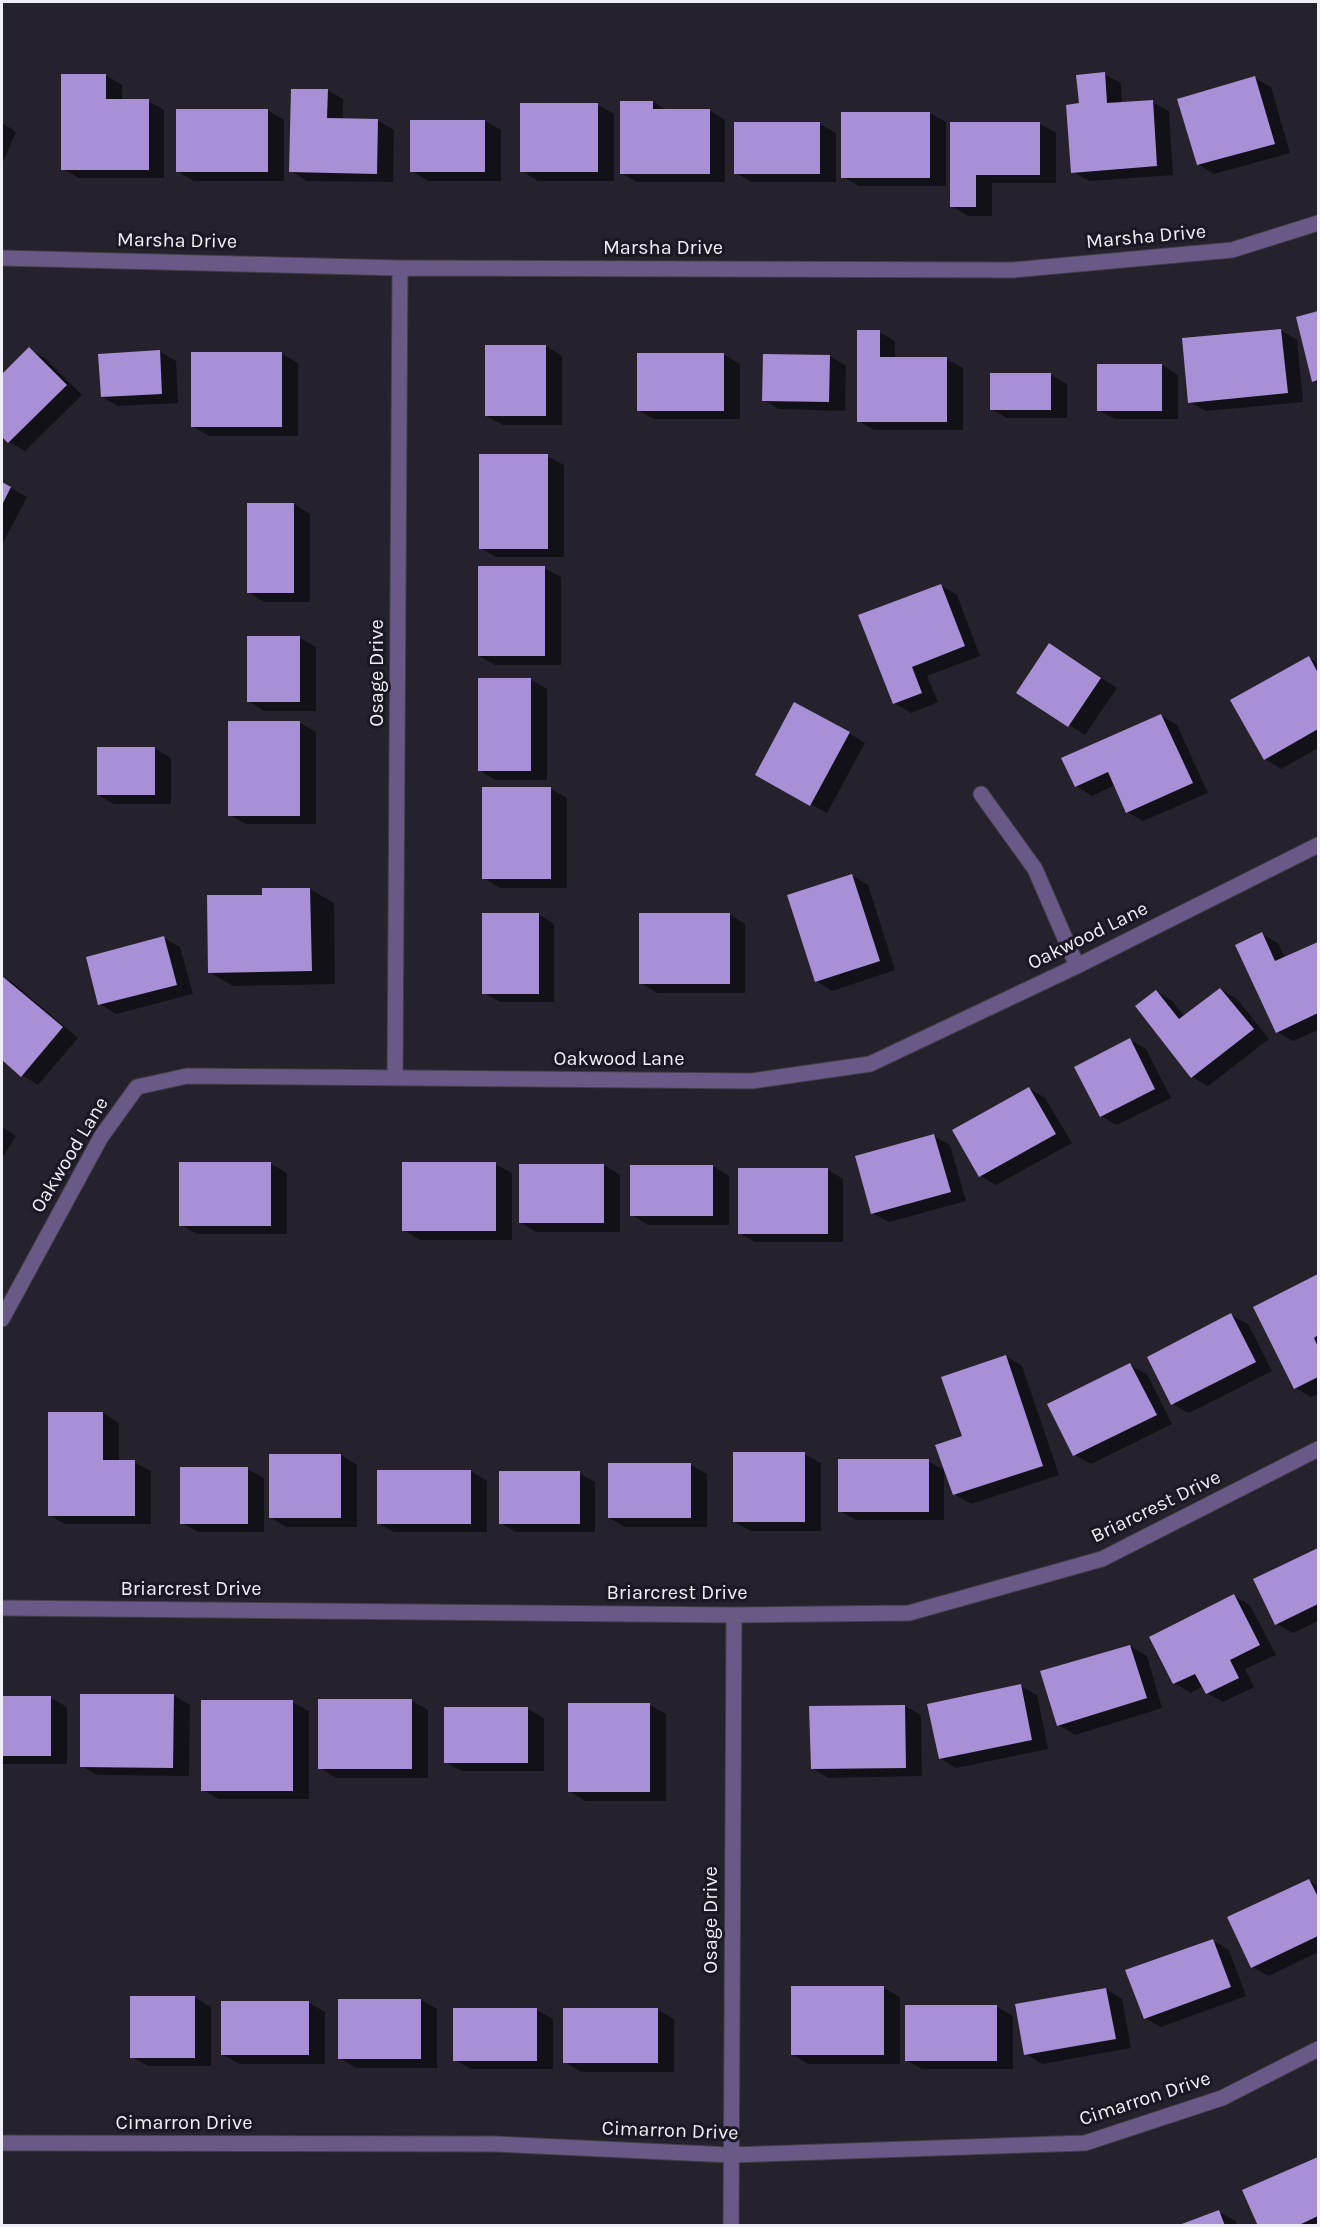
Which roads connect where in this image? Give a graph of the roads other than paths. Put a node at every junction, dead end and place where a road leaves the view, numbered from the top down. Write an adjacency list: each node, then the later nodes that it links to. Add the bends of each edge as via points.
1 (1318, 224): 3 (street, Marsha Drive, via 1232,250 1013,270)
2 (2, 258): 3 (street, Marsha Drive)
3 (400, 268): 7 (street, Osage Drive)
4 (981, 794): 6 (street, via 1035,869)
5 (1318, 845): 6 (street, Oakwood Lane)
6 (1077, 966): 7 (street, Oakwood Lane, via 870,1065 752,1081)
7 (395, 1078): 8 (street, Oakwood Lane, via 187,1076 137,1088 101,1137)
8 (2, 1319)
9 (1318, 1449): 11 (street, Briarcrest Drive, via 1102,1559 909,1613)
10 (2, 1608): 11 (street, Briarcrest Drive)
11 (734, 1615): 14 (street, Osage Drive)
12 (1318, 2049): 14 (street, Cimarron Drive, via 1222,2098 1085,2143)
13 (2, 2143): 14 (street, Cimarron Drive, via 495,2144)
14 (731, 2155): 15 (street, Osage Drive)
15 (731, 2226)

